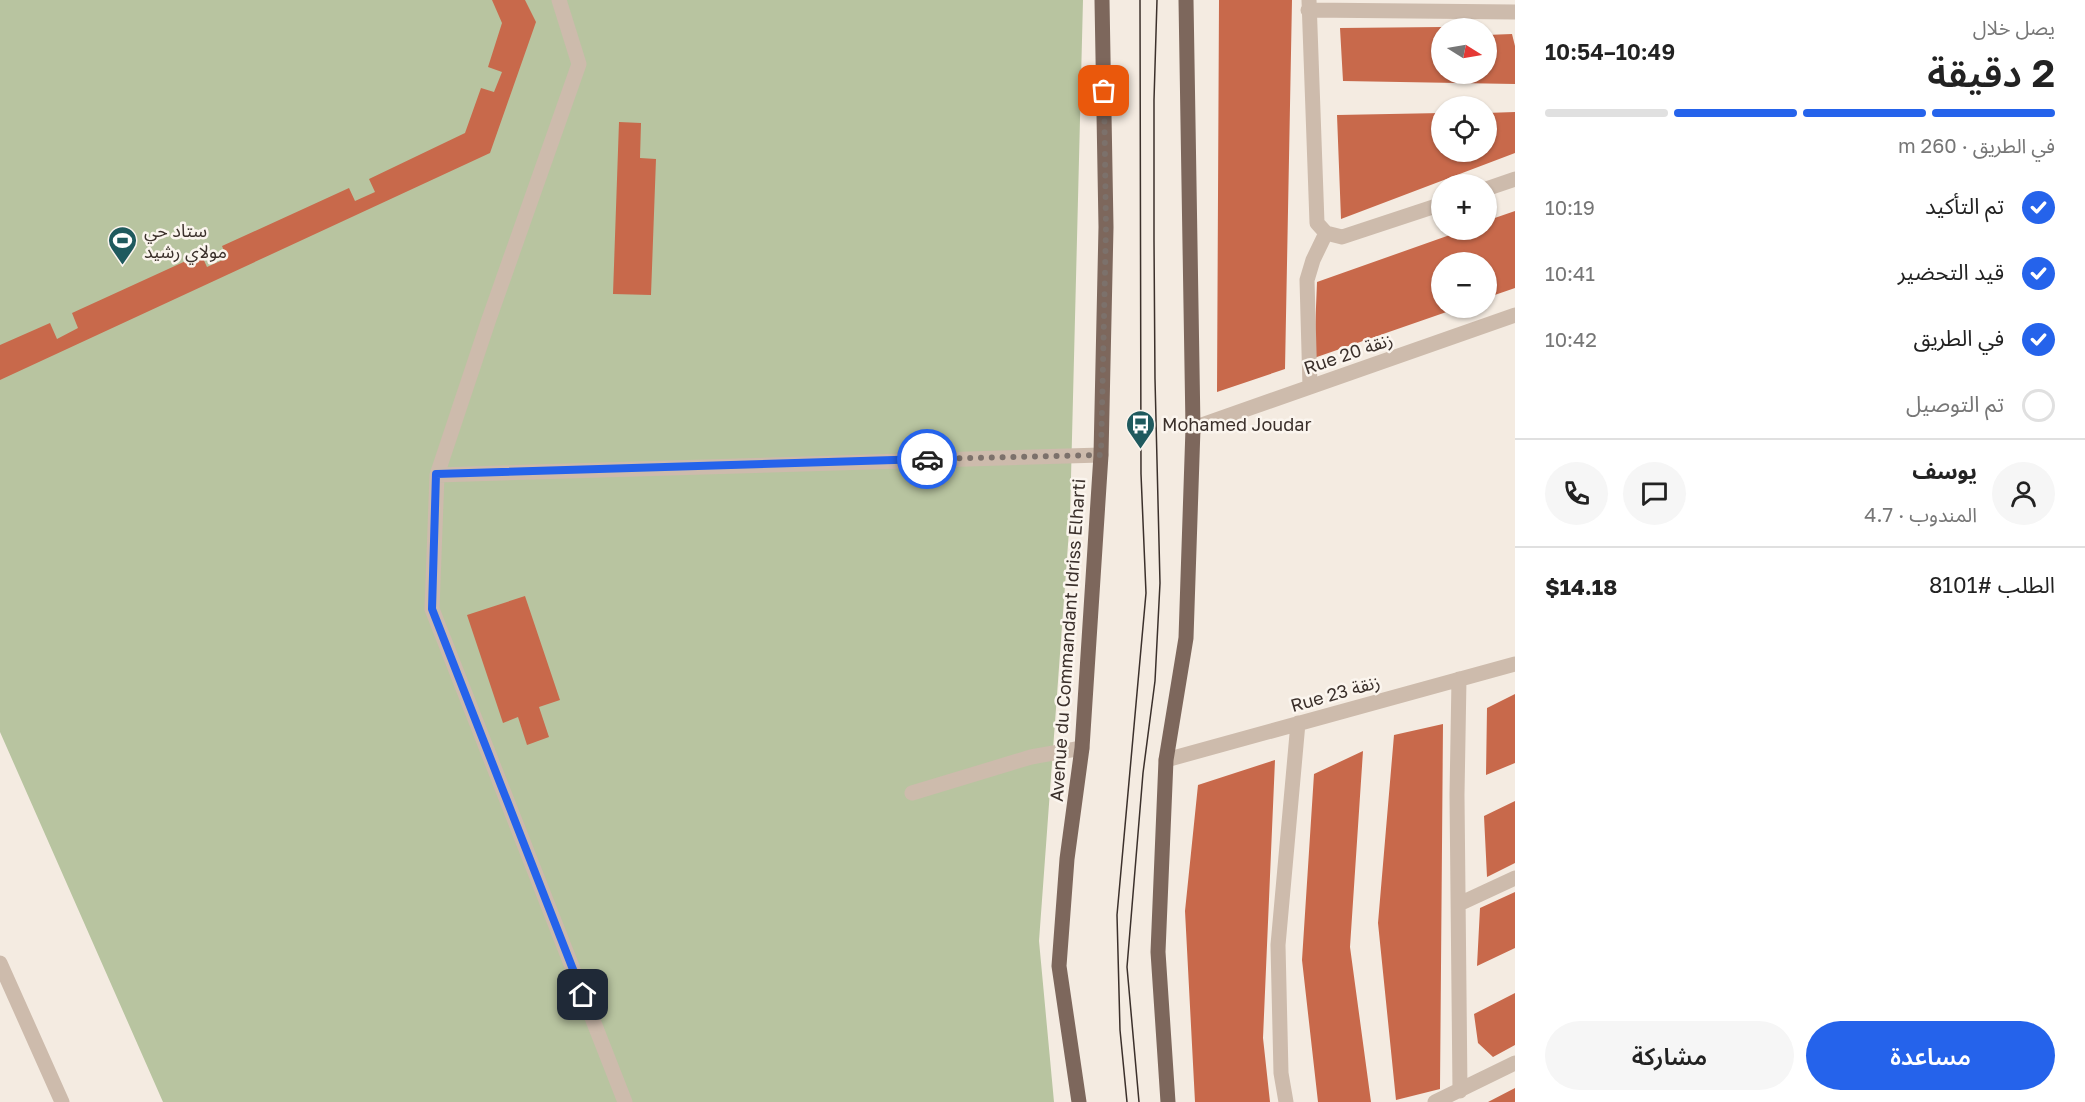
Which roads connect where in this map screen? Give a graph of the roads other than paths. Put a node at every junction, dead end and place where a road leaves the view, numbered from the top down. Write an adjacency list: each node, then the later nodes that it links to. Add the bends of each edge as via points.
1 (559, 0): 14 (street, via 579,64)
2 (1102, 0): 13 (main road, Avenue du Commandant Idriss Elharti, via 1106,227)
3 (1186, 0): 12 (main road)
4 (1308, 5): 5 (street); 9 (street, via 1317,223)
5 (1515, 12)
6 (1515, 179): 7 (street)
7 (1497, 185)
8 (1431, 208): 9 (street, via 1342,237)
9 (1326, 233): 11 (street, via 1307,280)
10 (1515, 315): 11 (street, Rue 20 زنقة)
11 (1310, 387): 12 (street, Rue 20 زنقة)
12 (1193, 428): 19 (main road, via 1186,638)
13 (1101, 455): 14 (street); 18 (main road, Avenue du Commandant Idriss Elharti)
14 (436, 474): 27 (street, via 432,609)
15 (1515, 664): 16 (street, Rue 23 زنقة)
16 (1459, 679): 17 (street, Rue 23 زنقة); 22 (street)
17 (1298, 723): 19 (street, Rue 23 زنقة); 30 (street, via 1278,945 1281,1073)
18 (1082, 748): 20 (street, via 1031,757); 28 (main road, Avenue du Commandant Idriss Elharti, via 1067,859 1059,966)
19 (1166, 760): 29 (main road, via 1158,952)
20 (912, 793)
21 (1515, 878): 22 (street)
22 (1459, 904): 25 (street)
23 (0, 963): 26 (street)
24 (1515, 1063): 25 (street)
25 (1460, 1090): 31 (street)
26 (62, 1102)
27 (625, 1102)
28 (1079, 1102)
29 (1168, 1102)
30 (1286, 1102)
31 (1435, 1102)

